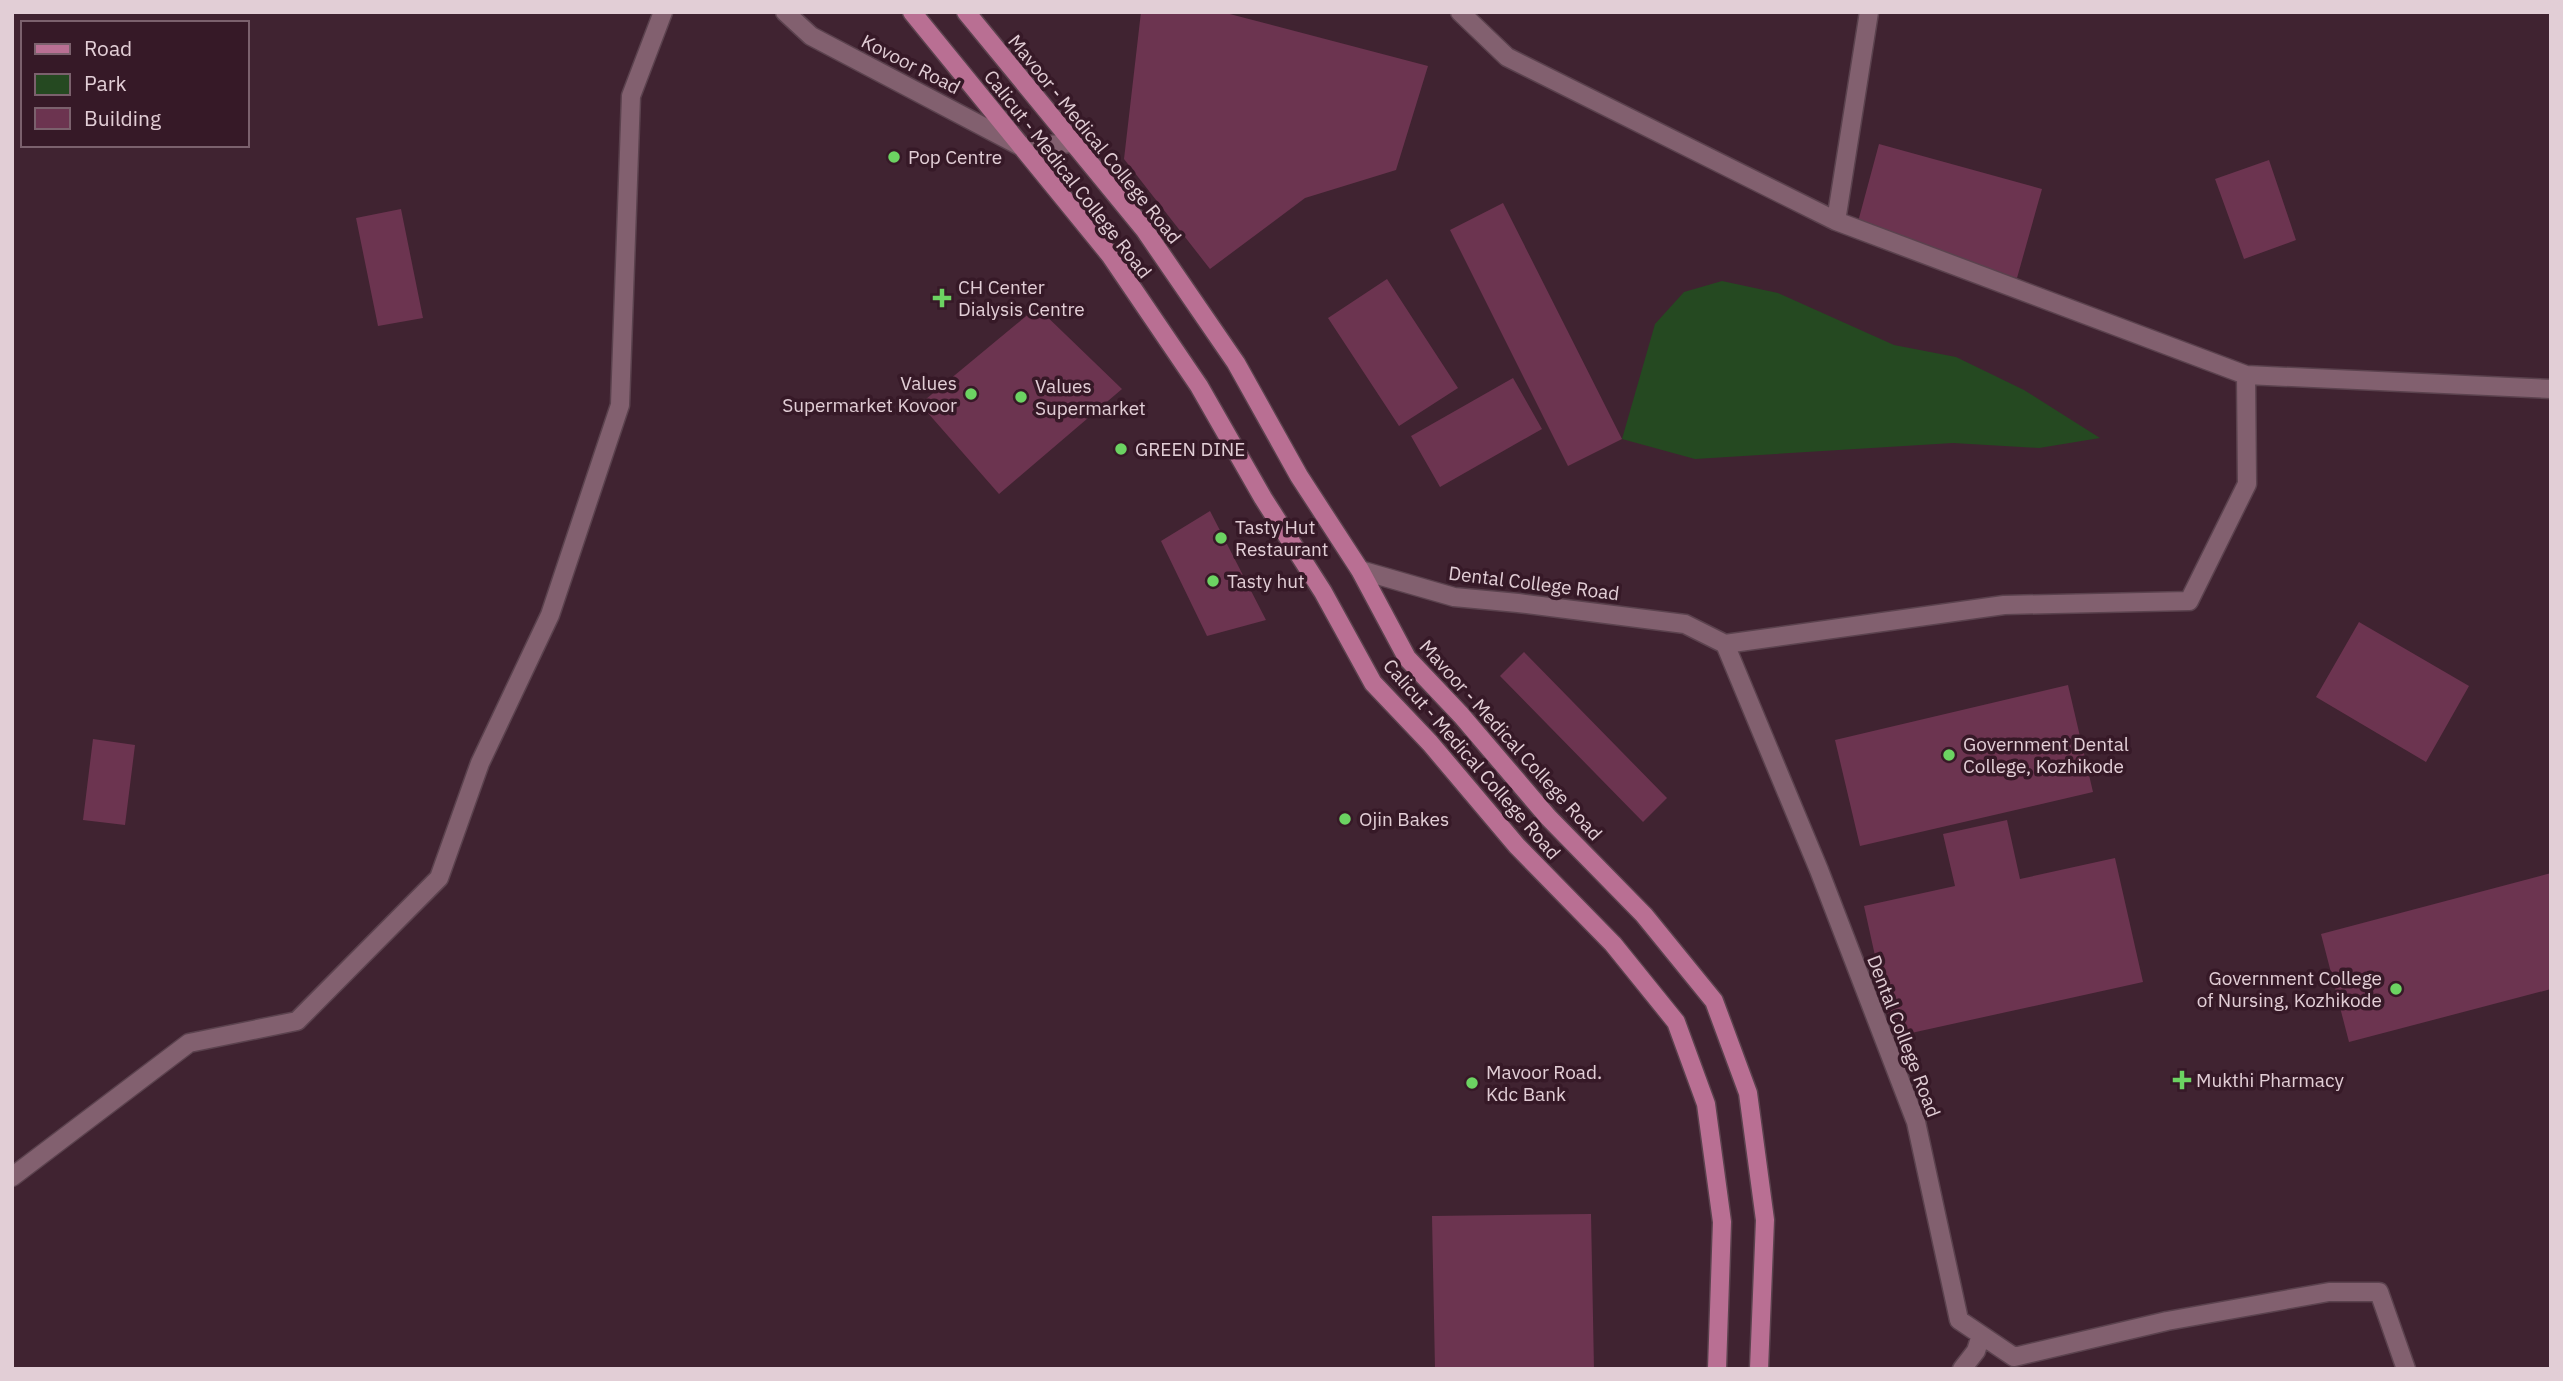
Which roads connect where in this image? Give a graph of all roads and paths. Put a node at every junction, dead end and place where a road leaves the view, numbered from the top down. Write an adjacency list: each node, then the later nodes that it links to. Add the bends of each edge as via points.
1 (663, 12): 14 (street, via 631,96 620,405 551,615 480,763 439,878 297,1021 189,1042)
2 (785, 12): 8 (street, Kovoor Road, via 811,36)
3 (912, 12): 8 (main road, Calicut - Medical College Road)
4 (966, 12): 7 (main road, Mavoor - Medical College Road)
5 (1460, 12): 9 (street, via 1507,57)
6 (1869, 12): 9 (street)
7 (1073, 143): 8 (street); 12 (main road, Mavoor - Medical College Road, via 1144,229 1236,363 1299,476)
8 (1022, 147): 16 (main road, Calicut - Medical College Road, via 1110,255 1199,386 1373,683 1517,846 1613,944 1676,1023 1706,1104 1722,1222)
9 (1836, 221): 10 (street)
10 (2246, 375): 11 (street); 13 (street, via 2247,484 2189,601 2004,605)
11 (2551, 389)
12 (1360, 570): 13 (street, Dental College Road, via 1454,597 1685,624); 17 (main road, Mavoor - Medical College Road, via 1407,658 1548,817 1644,915 1714,1001 1748,1093 1765,1220)
13 (1725, 644): 15 (street, Dental College Road, via 1916,1122 1959,1320)
14 (12, 1177)
15 (1981, 1335): 18 (street); 19 (street, Dental College Road, via 2014,1357 2167,1321 2329,1292 2379,1292)
16 (1717, 1369)
17 (1759, 1369)
18 (1962, 1369)
19 (2406, 1369)

